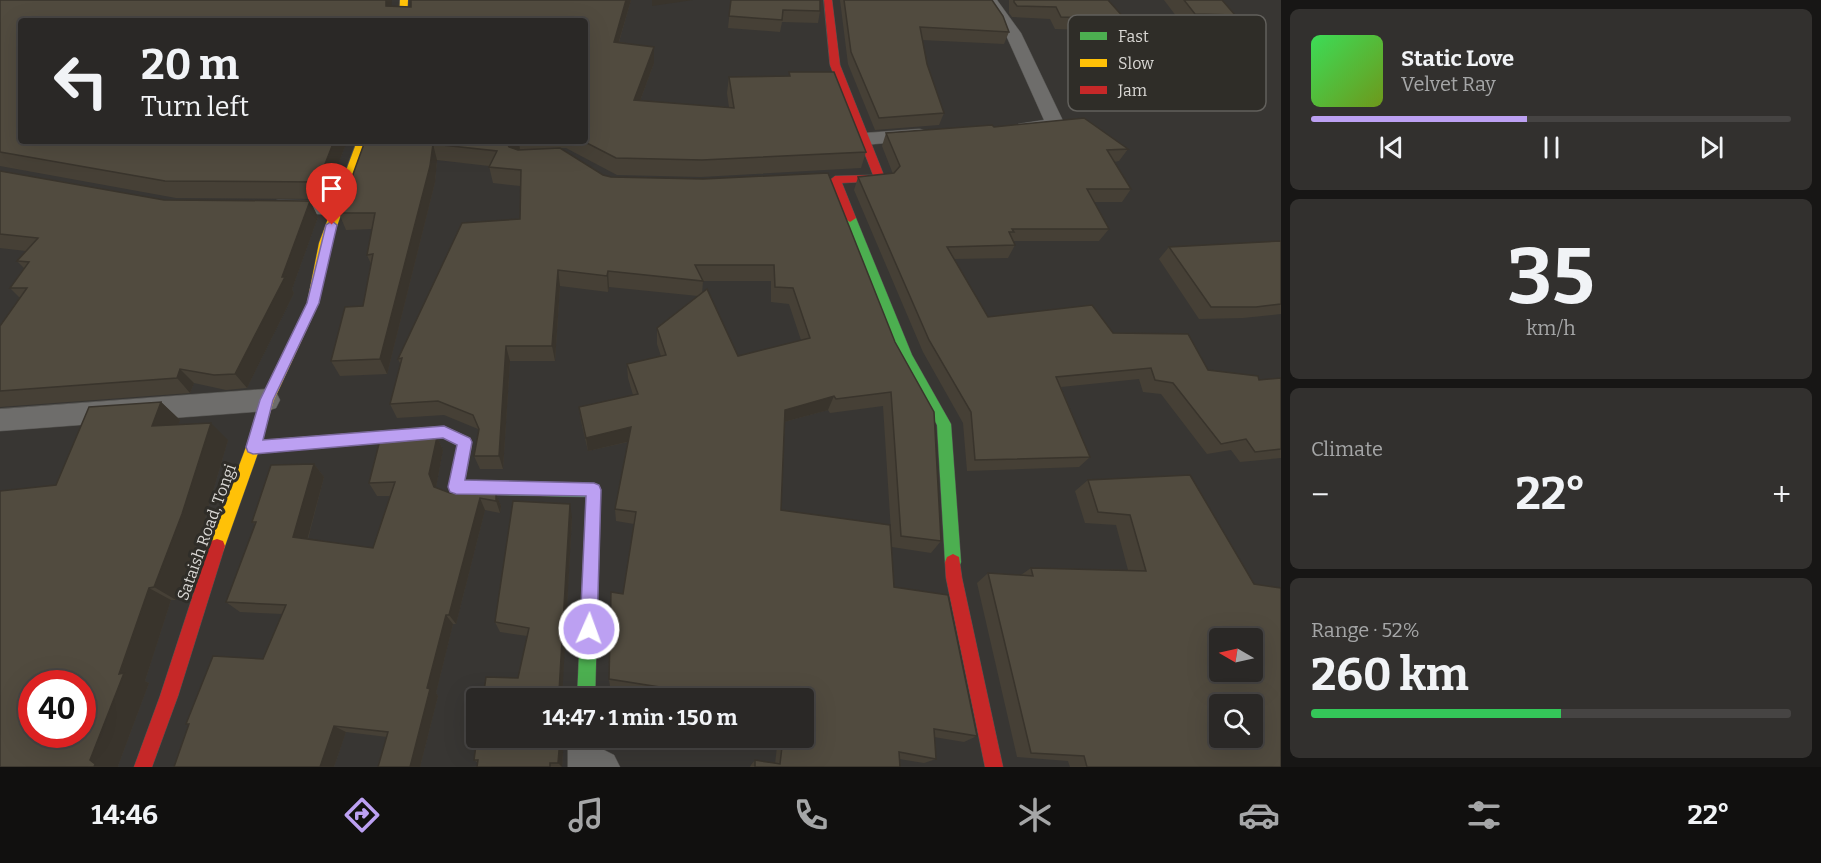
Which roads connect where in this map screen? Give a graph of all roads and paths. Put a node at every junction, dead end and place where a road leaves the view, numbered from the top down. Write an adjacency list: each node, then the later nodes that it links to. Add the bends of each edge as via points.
1 (404, 0): 4 (street)
2 (828, 0): 7 (street, via 835,65)
3 (989, 0): 5 (street, via 1013,33 1056,125)
4 (403, 18)
5 (1008, 129)
6 (936, 134): 7 (street)
7 (865, 139): 9 (street, via 880,178)
8 (361, 144): 12 (street, Sataish Road, Tongi)
9 (835, 180): 10 (street); 21 (street, via 906,356 944,424 954,578)
10 (813, 181)
11 (257, 207): 12 (street)
12 (338, 208): 13 (street, Sataish Road, Tongi, via 313,303)
13 (267, 400): 14 (street); 15 (street, Sataish Road, Tongi)
14 (0, 420)
15 (253, 447): 16 (street, via 444,432 465,442 456,487 594,490); 18 (street, Sataish Road, Tongi)
16 (586, 688)
17 (585, 748): 19 (street, via 584,764)
18 (143, 767)
19 (602, 767)
20 (987, 767): 21 (street)
21 (994, 767)

